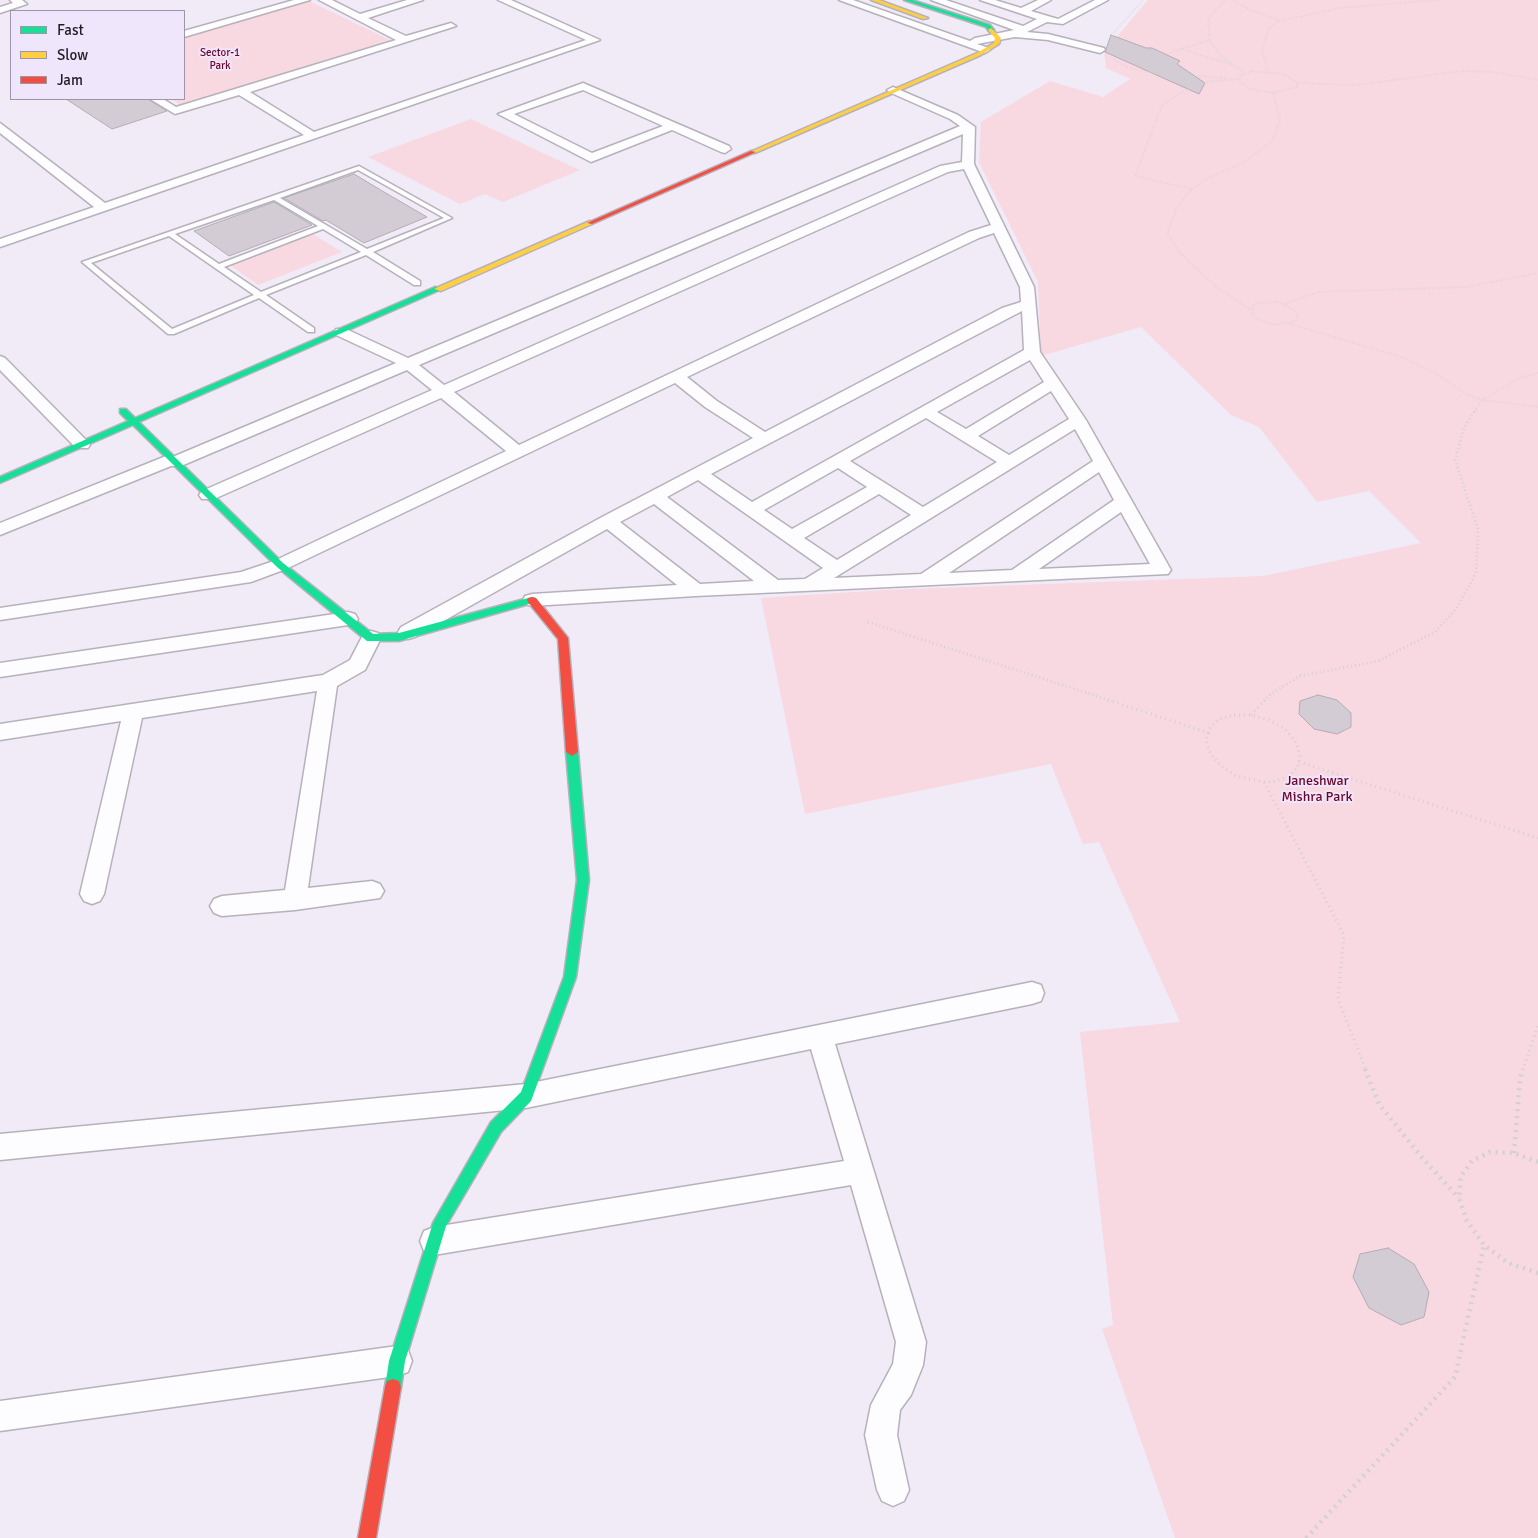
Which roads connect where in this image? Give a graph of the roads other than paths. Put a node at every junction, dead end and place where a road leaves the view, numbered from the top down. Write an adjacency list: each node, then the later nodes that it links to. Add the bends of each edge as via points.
1 (15, 0): 13 (street, via 22,4)
2 (305, 0): 19 (street)
3 (324, 0): 15 (street)
4 (418, 0): 15 (street)
5 (503, 0): 31 (street, via 595,40)
6 (844, 0): 22 (street)
7 (874, 0): 22 (street, via 963,32)
8 (907, 0): 20 (street, via 988,26)
9 (936, 0): 18 (street)
10 (985, 0): 14 (street)
11 (1046, 0): 14 (street)
12 (1103, 0): 16 (street, via 1059,22)
13 (0, 10)
14 (1020, 12): 16 (street)
15 (360, 18): 21 (street)
16 (1046, 19): 18 (street)
17 (452, 26): 21 (street)
18 (1019, 32): 20 (street); 24 (street)
19 (185, 34)
20 (998, 38): 22 (street); 23 (street, via 996,44)
21 (405, 40): 26 (street)
22 (970, 42): 23 (street); 25 (street)
23 (985, 50): 25 (street)
24 (1100, 50)
25 (889, 86): 30 (street); 47 (street)
26 (241, 91): 27 (street, via 175,111); 31 (street)
27 (158, 100)
28 (672, 126): 28 (street, via 583,86 504,114 591,158); 32 (street)
29 (0, 127): 36 (street)
30 (969, 127): 34 (street); 50 (street)
31 (313, 136): 36 (street)
32 (729, 148): 33 (street)
33 (709, 156)
34 (968, 164): 38 (street); 53 (street, via 944,169)
35 (274, 197): 37 (lane); 39 (lane); 41 (lane, via 359,168 449,218)
36 (104, 208): 40 (street)
37 (323, 226): 41 (lane); 42 (lane)
38 (998, 227): 45 (street, via 1027,287); 51 (street, via 974,235)
39 (170, 233): 42 (lane); 44 (lane, via 86,262 171,332)
40 (0, 243)
41 (367, 252): 43 (lane); 44 (lane)
42 (220, 266): 44 (lane)
43 (417, 283)
44 (260, 295): 46 (lane)
45 (1026, 305): 48 (street); 60 (street, via 1008,311)
46 (311, 330)
47 (341, 332): 50 (street); 57 (street)
48 (1032, 352): 52 (street); 55 (street)
49 (0, 361): 58 (street)
50 (409, 364): 53 (street); 62 (street)
51 (676, 376): 60 (street); 61 (street)
52 (1053, 383): 56 (street); 59 (street)
53 (442, 391): 61 (street); 69 (street)
54 (123, 411): 57 (street)
55 (925, 411): 59 (street); 63 (street)
56 (1078, 420): 64 (street); 65 (street)
57 (135, 422): 58 (street); 62 (street)
58 (74, 436): 67 (street)
59 (966, 436): 64 (street)
60 (765, 439): 66 (street)
61 (518, 452): 77 (street)
62 (174, 461): 69 (street); 75 (street)
63 (839, 461): 68 (street); 72 (street)
64 (1009, 462): 73 (street)
65 (1100, 463): 71 (street); 80 (street)
66 (700, 473): 70 (street); 72 (street)
67 (0, 480)
68 (879, 487): 73 (street); 76 (street)
69 (208, 495): 77 (street)
70 (655, 496): 74 (street); 82 (street)
71 (1123, 502): 79 (street); 79 (street, via 1162,570)
72 (752, 509): 76 (street)
73 (923, 515): 78 (street)
74 (608, 521): 83 (street); 87 (street)
75 (0, 529)
76 (792, 537): 78 (street)
77 (280, 565): 85 (street, via 244,578); 86 (street)
78 (836, 568): 81 (street)
79 (1015, 577): 80 (street)
80 (924, 581): 81 (street)
81 (808, 586): 82 (street)
82 (774, 587): 83 (street)
83 (696, 590): 84 (street)
84 (532, 600): 87 (street); 99 (street, via 563,638 583,880 570,977)
85 (0, 614)
86 (348, 619): 88 (street); 89 (street)
87 (399, 637): 88 (street)
88 (372, 638): 90 (street, via 358,666)
89 (0, 670)
90 (328, 682): 91 (street); 95 (street)
91 (133, 712): 92 (street); 94 (street)
92 (0, 732)
93 (372, 891): 95 (street)
94 (92, 894)
95 (295, 900): 96 (street)
96 (222, 906)
97 (1032, 993): 98 (street)
98 (820, 1036): 99 (street); 101 (street)
99 (526, 1096): 100 (street); 102 (street, via 496,1127 440,1223)
100 (0, 1146)
101 (861, 1169): 102 (street); 105 (street, via 911,1342 900,1384 886,1405 881,1435)
102 (434, 1241): 103 (street)
103 (397, 1362): 104 (street); 106 (street)
104 (0, 1416)
105 (893, 1490)
106 (367, 1538)

